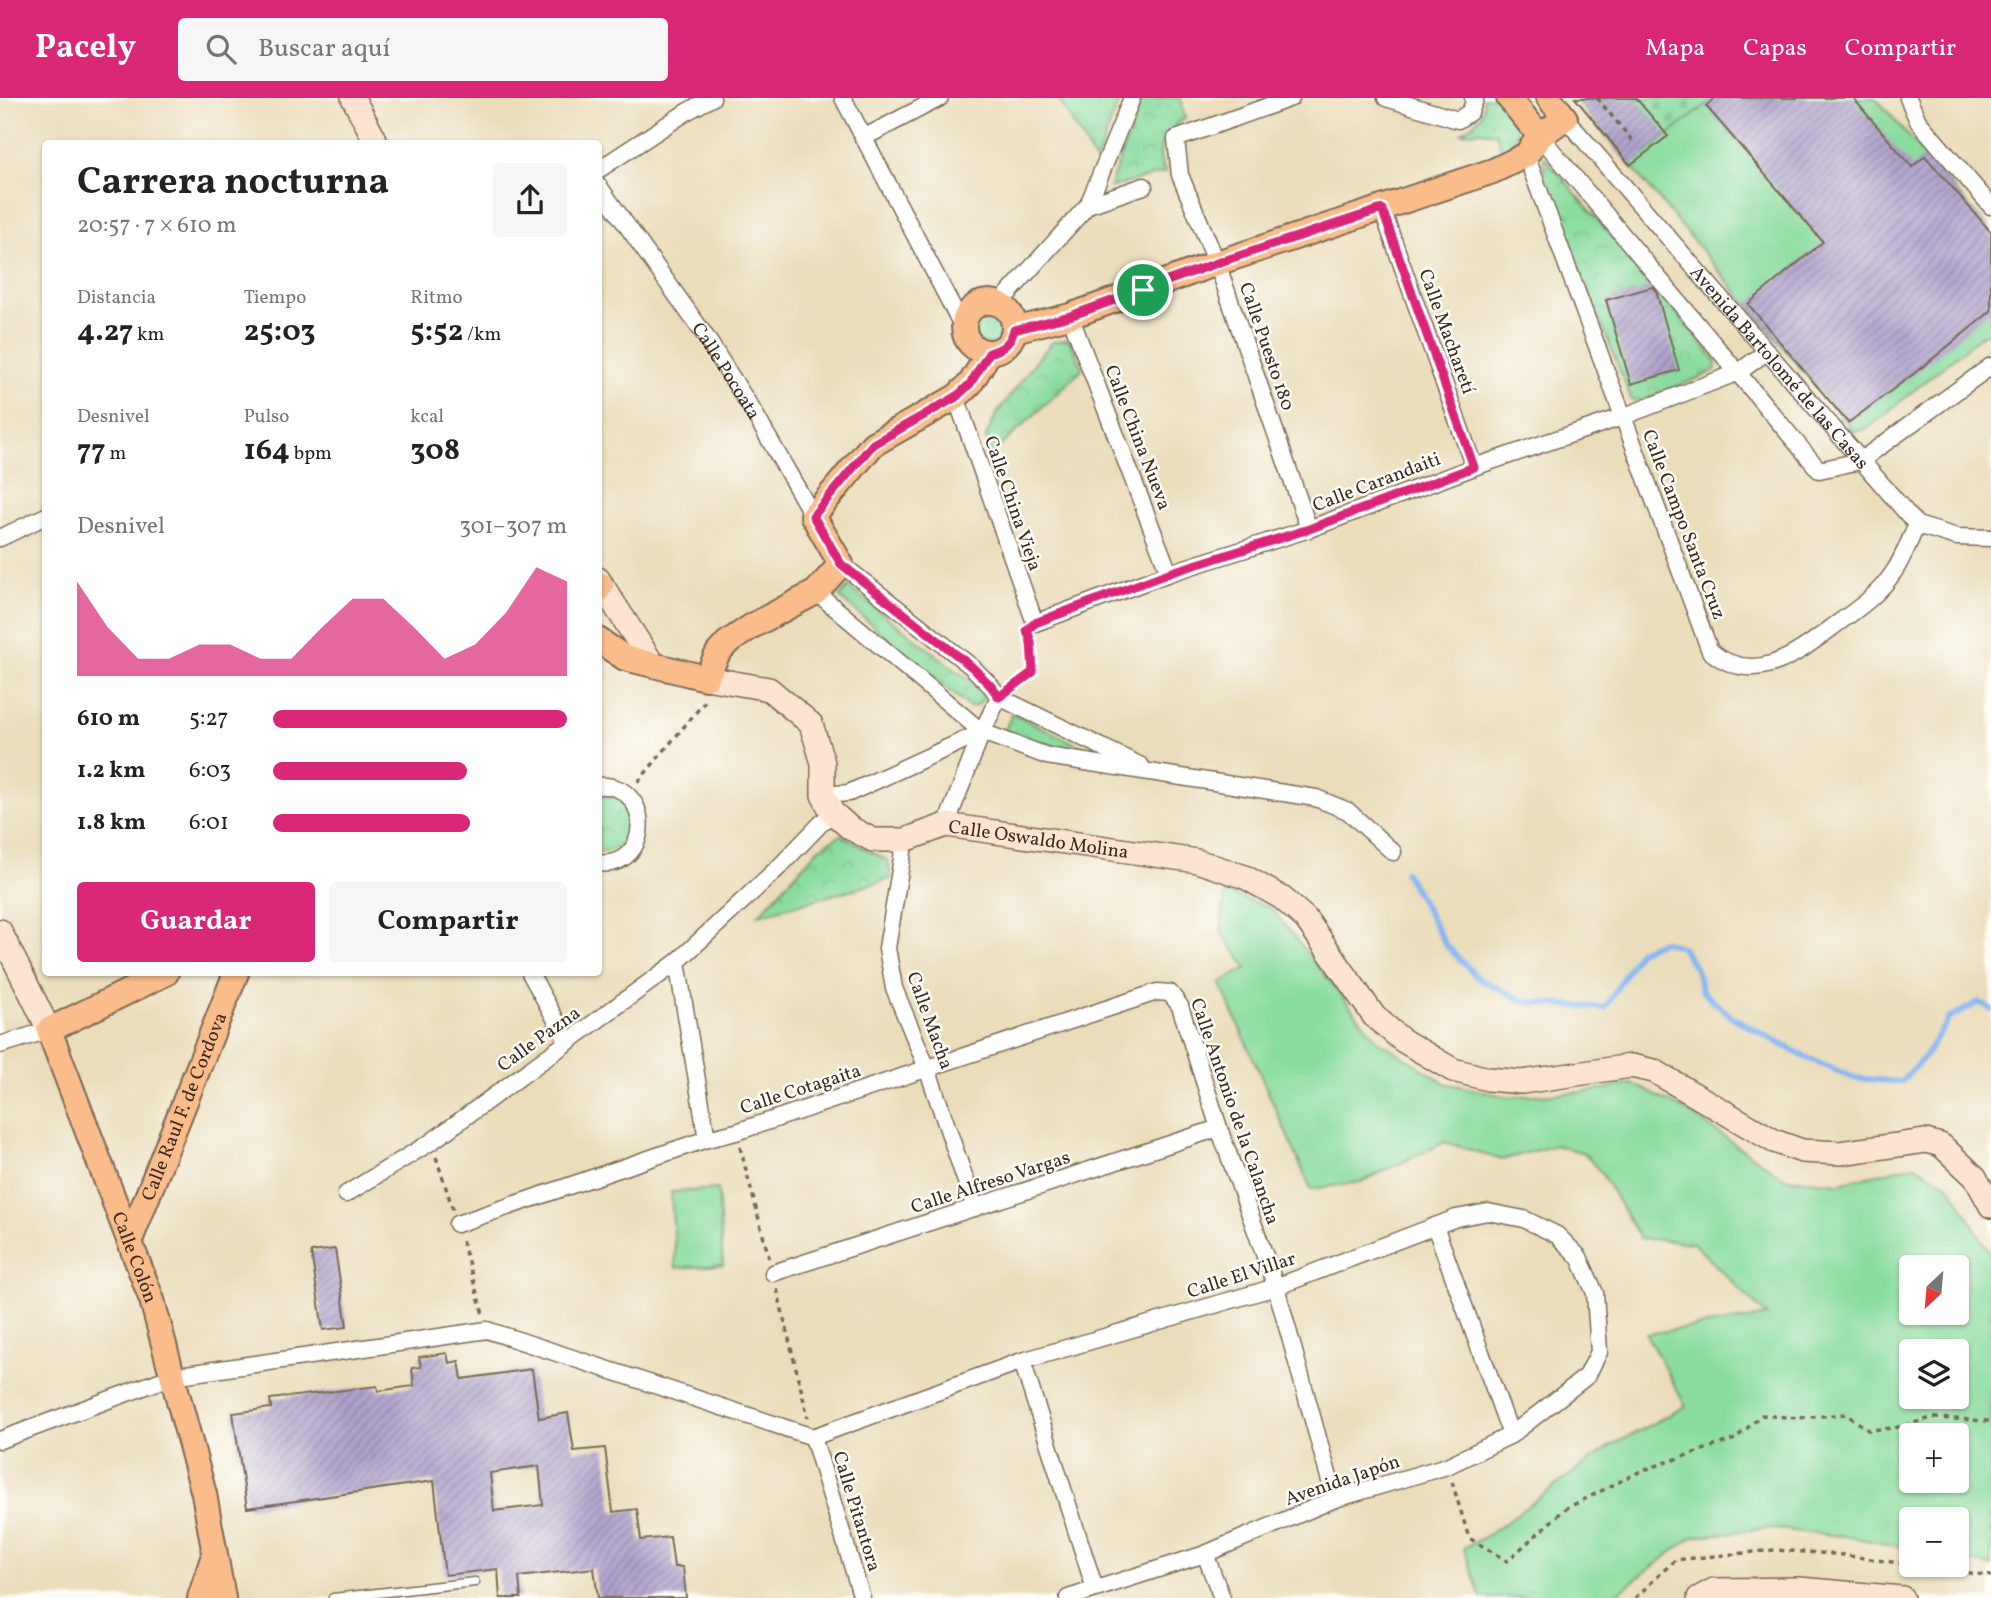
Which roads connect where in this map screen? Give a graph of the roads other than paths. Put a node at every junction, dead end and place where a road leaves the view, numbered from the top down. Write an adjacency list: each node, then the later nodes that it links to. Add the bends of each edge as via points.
1 (353, 98): 14 (main road)
2 (712, 98): 16 (street)
3 (843, 98): 13 (street)
4 (940, 98): 13 (street)
5 (1132, 98): 19 (street)
6 (1291, 98): 22 (street, Calle Puesto 180, via 1176,139 1180,174)
7 (1386, 98): 8 (street, via 1458,120 1470,112)
8 (1474, 98)
9 (1509, 98): 15 (main road, Avenida Bartolomé de las Casas)
10 (1549, 98): 12 (main road, Avenida Bartolomé de las Casas)
11 (1908, 98): 20 (street, via 1918,121)
12 (1565, 118): 15 (main road); 27 (street, Avenida Bartolomé de las Casas)
13 (863, 138): 25 (street)
14 (375, 140)
15 (1533, 146): 21 (main road, via 1493,170); 30 (street, Avenida Bartolomé de las Casas); 32 (street, Calle Campo Santa Cruz)
16 (602, 167)
17 (1144, 186): 19 (street)
18 (602, 191): 35 (street, Calle Pocoata, via 704,334)
19 (1088, 205): 23 (street)
20 (1991, 206)
21 (1382, 209): 22 (main road); 34 (street, Calle Macharetí)
22 (1217, 263): 24 (main road); 38 (street, Calle Puesto 180)
23 (999, 304): 25 (main road, via 975,307); 26 (main road, via 1011,315)
24 (1070, 316): 26 (main road); 42 (street, Calle China Nueva)
25 (964, 329): 28 (main road, via 971,344)
26 (1014, 330): 28 (main road, via 1008,344)
27 (1766, 352): 30 (street, Calle Carandaiti); 33 (street, Avenida Bartolomé de las Casas)
28 (989, 353): 31 (main road)
29 (1991, 366): 33 (street)
30 (1739, 373): 32 (street, Calle Carandaiti); 33 (street, Avenida Bartolomé de las Casas, via 1819,470)
31 (956, 397): 35 (main road, via 873,444); 45 (street, Calle China Vieja)
32 (1622, 417): 34 (street, Calle Carandaiti); 37 (street, Calle Campo Santa Cruz, via 1710,650 1722,661 1740,667 1793,657 1869,600 1893,573)
33 (1860, 461): 37 (street)
34 (1474, 467): 38 (street, Calle Carandaiti)
35 (813, 516): 41 (main road, Calle Pocoata)
36 (42, 518): 39 (street)
37 (1917, 525): 40 (street, via 1957,537)
38 (1309, 529): 42 (street, Calle Carandaiti)
39 (0, 538)
40 (1991, 538)
41 (841, 564): 44 (main road); 49 (street, via 972,667)
42 (1169, 573): 45 (street, Calle Carandaiti)
43 (602, 589): 47 (main road)
44 (816, 592): 48 (main road, via 727,643 718,653); 50 (street)
45 (1035, 623)
46 (602, 643): 47 (main road, via 625,658)
47 (654, 666): 48 (main road)
48 (714, 679): 53 (main road, via 769,690 811,724 823,763)
49 (999, 697): 50 (street); 51 (street)
50 (982, 732): 51 (street, via 1047,756); 53 (street); 54 (street)
51 (1156, 773): 56 (street, via 1316,797 1348,811)
52 (602, 787): 57 (street, via 627,795 640,818 636,843 628,853 617,861)
53 (827, 804): 55 (main road, Calle Oswaldo Molina, via 850,828 873,840); 59 (street, Calle Pazna, via 780,866)
54 (946, 825): 55 (main road, Calle Oswaldo Molina); 71 (main road, Calle Oswaldo Molina, via 1197,861 1245,877 1282,898 1306,919 1374,1016 1402,1040 1453,1070 1521,1082 1631,1066 1654,1071 1774,1141 1802,1151 1840,1153 1926,1141 1941,1145 1975,1177)
55 (905, 840): 67 (street, Calle Macha, via 887,948 894,988)
56 (1393, 852)
57 (602, 863)
58 (0, 931): 64 (main road, Calle Colón)
59 (677, 962): 65 (street, Calle Pazna); 69 (street)
60 (160, 976): 64 (main road)
61 (235, 976): 75 (main road, Calle Raul F. de Cordova)
62 (532, 976): 65 (street)
63 (1157, 992): 67 (street, Calle Cotagaita); 68 (street, Calle Antonio de la Calancha, via 1170,993 1180,1006)
64 (50, 1030): 66 (street); 75 (main road, Calle Colón)
65 (568, 1042): 70 (street, Calle Pazna, via 430,1142)
66 (0, 1045)
67 (927, 1068): 69 (street, Calle Cotagaita); 72 (street, Calle Macha)
68 (1219, 1128): 72 (street, Calle Alfreso Vargas); 77 (street, Calle Antonio de la Calancha)
69 (707, 1139): 73 (street, Calle Cotagaita)
70 (346, 1194)
71 (1991, 1206)
72 (975, 1208): 76 (street, Calle Alfreso Vargas)
73 (457, 1224)
74 (1435, 1226): 77 (street, Calle El Villar); 78 (street, Calle El Villar, via 1488,1212 1524,1219 1557,1235 1579,1257 1595,1293); 81 (street)
75 (130, 1240): 80 (main road, Calle Colón)
76 (773, 1273)
77 (1276, 1287): 79 (street, Calle El Villar); 84 (street, Calle Antonio de la Calancha)
78 (1599, 1352): 81 (street, Avenida Japón, via 1587,1376)
79 (1022, 1361): 82 (street, Calle El Villar); 88 (street)
80 (173, 1376): 82 (street, via 487,1331); 83 (street); 86 (main road, Calle Colón, via 204,1494)
81 (1511, 1435): 84 (street, Avenida Japón, via 1447,1466)
82 (813, 1437): 92 (street, Calle Pitantora)
83 (0, 1440)
84 (1335, 1499): 85 (street, Avenida Japón)
85 (1205, 1554): 88 (street, Avenida Japón); 94 (street)
86 (214, 1555): 89 (main road); 90 (main road, Calle Colón)
87 (475, 1582): 91 (lane)
88 (1095, 1589): 93 (street, Avenida Japón)
89 (200, 1598)
90 (223, 1598)
91 (333, 1598)
92 (862, 1598)
93 (1068, 1598)
94 (1223, 1598)
95 (1699, 1598): 96 (main road, via 1714,1590 1799,1588)
96 (1902, 1598)

